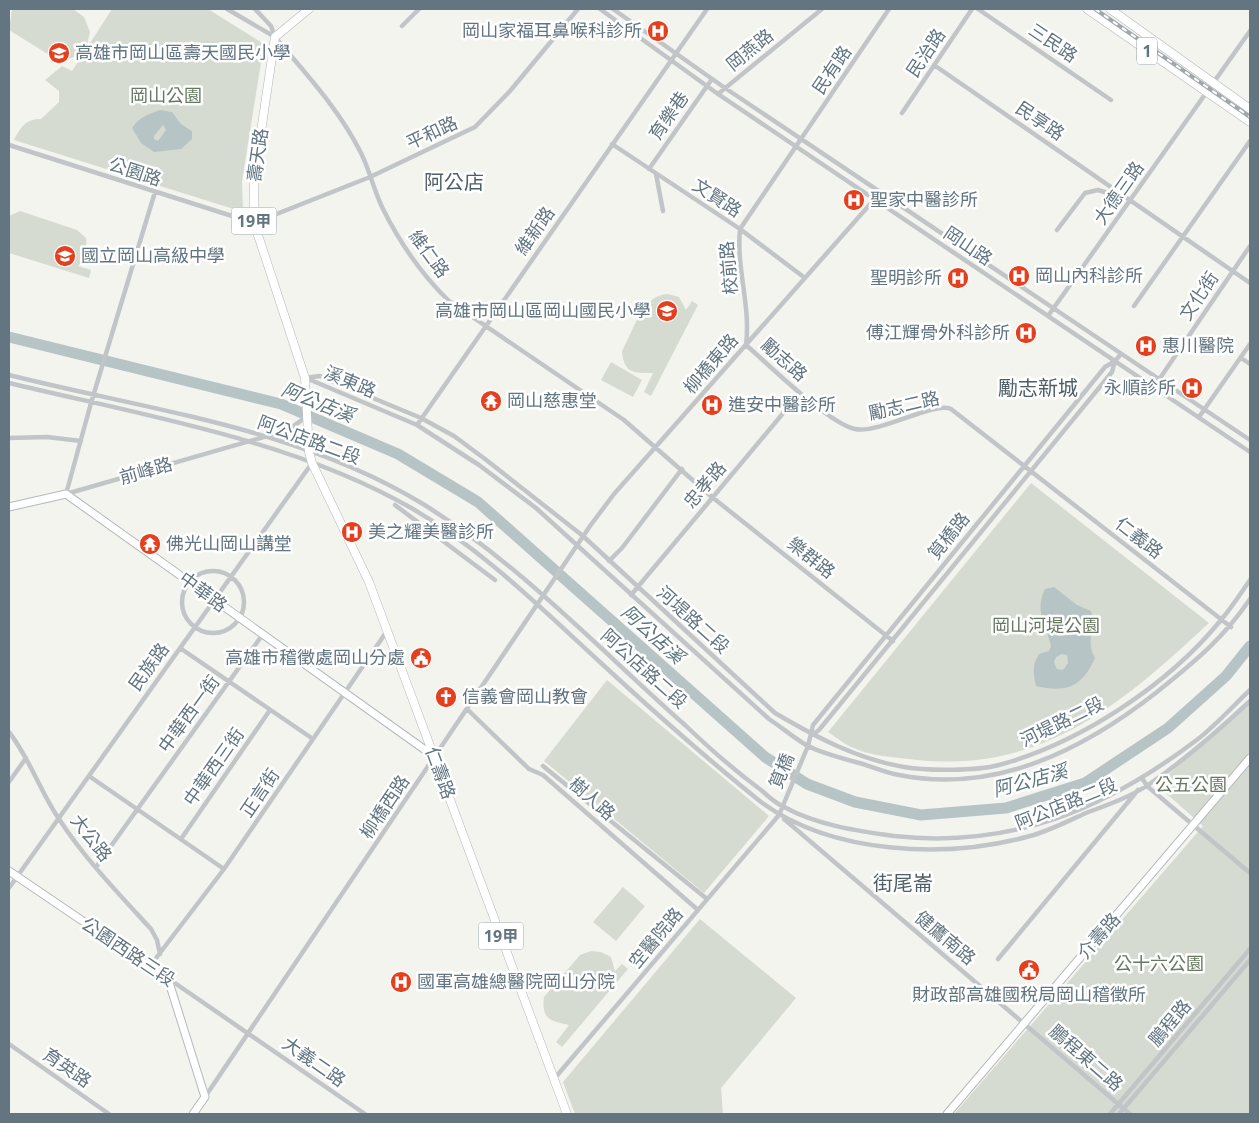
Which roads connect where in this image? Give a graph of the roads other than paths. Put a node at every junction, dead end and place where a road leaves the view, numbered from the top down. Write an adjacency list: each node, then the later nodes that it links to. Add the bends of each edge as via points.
1 (227, 9): 17 (street)
2 (256, 9): 17 (street, 維仁路, via 271,26)
3 (309, 9): 17 (main road)
4 (419, 9): 15 (street)
5 (578, 9): 38 (street, 平和路, via 475,128)
6 (600, 9): 19 (street, 岡山路)
7 (613, 9): 18 (street, 岡山路)
8 (708, 9): 18 (street, 維新路)
9 (822, 9): 24 (street, 岡燕路)
10 (889, 9): 31 (street, 民有路)
11 (972, 9): 20 (street, 民治路)
12 (978, 9): 27 (street, 三民路)
13 (1087, 9): 25 (main road, 1)
14 (1110, 9): 22 (main road, 1)
15 (402, 26)
16 (1250, 31): 22 (street)
17 (275, 37): 38 (street, 維仁路, via 343,121); 44 (main road, 壽天路 / 19甲, via 254,179)
18 (676, 54): 19 (street, 維新路); 21 (street, 岡山路)
19 (671, 60): 23 (street, 岡山路); 33 (street, 維新路)
20 (934, 65): 29 (street, 民治路); 42 (street, 民享路)
21 (712, 79): 23 (street, 育樂巷); 24 (street, 岡山路)
22 (1213, 84): 25 (street, 大德三路); 28 (main road, 1)
23 (707, 86): 26 (street, 岡山路); 36 (street, 育樂巷)
24 (725, 88): 26 (street, 岡燕路); 31 (street, 岡山路)
25 (1207, 92): 30 (main road, 1); 42 (street, 大德三路)
26 (718, 94): 35 (street, 岡山路)
27 (1112, 100)
28 (1250, 109)
29 (902, 113)
30 (1250, 122)
31 (802, 140): 35 (street, 民有路); 40 (street, 岡山路)
32 (1250, 141): 47 (street)
33 (612, 144): 36 (street, 文賢路); 55 (street, 維新路)
34 (9, 145): 39 (street, 公園路)
35 (798, 147): 41 (street, 岡山路); 45 (street, 校前路)
36 (649, 169): 37 (street, 文賢路)
37 (656, 174): 43 (street); 45 (street, 文賢路)
38 (370, 177): 44 (street, 平和路); 55 (street, 維仁路, via 383,208 420,270 449,301)
39 (155, 192): 44 (street, 公園路); 70 (street)
40 (880, 193): 41 (street); 53 (street, 岡山路)
41 (874, 199): 50 (street, 柳橋東路); 54 (street, 岡山路)
42 (1130, 200): 46 (street, via 1098,190 1085,193); 47 (street); 53 (street, 大德三路)
43 (663, 211)
44 (254, 222): 63 (main road, 壽天路 / 19甲)
45 (740, 229): 50 (street, 文賢路); 57 (street, 校前路, via 738,244 748,324)
46 (1057, 230)
47 (1183, 235): 49 (street); 52 (street)
48 (1250, 246): 49 (street, 文化街)
49 (1233, 271): 51 (street); 64 (street, 文化街)
50 (805, 278): 57 (street, 柳橋東路)
51 (1250, 283)
52 (1134, 306)
53 (1053, 308): 54 (street, 大德三路); 58 (street, 岡山路)
54 (1048, 316): 60 (street, 岡山路)
55 (486, 325): 78 (street, 維新路); 87 (street, 維仁路, via 624,420)
56 (1250, 344): 59 (street)
57 (746, 345): 69 (street, 勵志路); 87 (street, 柳橋東路)
58 (1121, 354): 60 (street, 筧橋路); 64 (street, 岡山路)
59 (1241, 358): 61 (street); 74 (street)
60 (1116, 361): 67 (street, 岡山路); 71 (street, 筧橋路, via 1104,366); 73 (street, 筧橋路, via 1112,372)
61 (1250, 364)
62 (9, 375): 65 (street, 阿公店路二段)
63 (305, 378): 76 (main road, 壽天路 / 19甲); 78 (street, 溪東路, via 320,376); 80 (street, 溪東路)
64 (1159, 379): 67 (street, 文化街); 74 (street, 岡山路)
65 (35, 382): 68 (street); 70 (street, 阿公店路二段)
66 (9, 383): 68 (street, 阿公店路二段)
67 (1154, 387): 77 (street, 岡山路)
68 (33, 389): 72 (street, 阿公店路二段)
69 (800, 393): 81 (street, 勵志路); 95 (street, 忠孝路)
70 (93, 396): 72 (street); 75 (street, 阿公店路二段)
71 (1076, 401): 73 (street); 91 (street, 筧橋路)
72 (91, 403): 79 (street, 阿公店路二段); 85 (street)
73 (1083, 407): 93 (street, 筧橋路)
74 (1204, 410): 77 (street); 84 (street, 岡山路)
75 (169, 412): 79 (street); 82 (street, 阿公店路二段)
76 (308, 416): 82 (street, 前峰路, via 294,427); 88 (main road, 仁壽路 / 19甲)
77 (1199, 417): 89 (street, 岡山路)
78 (421, 418): 80 (street, 維新路); 100 (street, 溪東路, via 454,436)
79 (167, 421): 86 (street, 阿公店路二段)
80 (417, 425): 101 (street, 溪東路, via 479,465)
81 (852, 428): 91 (street, 勵志二路, via 883,426 948,408)
82 (264, 436): 86 (street, 前峰路); 88 (street, 阿公店路二段)
83 (9, 438): 85 (street, via 47,437)
84 (1250, 440)
85 (81, 441): 94 (street)
86 (248, 441): 90 (street, 阿公店路二段); 94 (street, 前峰路)
87 (656, 446): 92 (street, 維仁路); 100 (street, 柳橋東路, via 614,494)
88 (309, 452): 90 (main road, 仁壽路 / 19甲); 110 (street, 阿公店路二段, via 378,480 420,503 483,546)
89 (1250, 452)
90 (312, 463): 103 (street, 民族路); 113 (street, 阿公店路二段, via 376,489 415,510 478,554); 118 (main road, 仁壽路 / 19甲, via 369,582)
91 (1024, 466): 93 (street, 勵志二路); 98 (street, 筧橋路)
92 (682, 469): 95 (street, 樂群路); 102 (street, via 622,548)
93 (1031, 471): 99 (street, 筧橋路); 115 (street, 仁義路)
94 (66, 494): 97 (main road, 前峰路); 106 (main road, 中華路)
95 (712, 497): 107 (street, 忠孝路); 120 (street, 樂群路)
96 (395, 505): 104 (street)
97 (9, 507)
98 (974, 528): 99 (street); 120 (street, 筧橋路)
99 (980, 533): 121 (street, 筧橋路)
100 (584, 536): 101 (street, 柳橋東路); 102 (street, 河堤路二段)
101 (578, 545): 108 (street, 柳橋東路); 109 (street, 河堤路二段)
102 (609, 560): 107 (street, 河堤路二段)
103 (231, 576): 106 (street, via 213,570 203,572); 112 (street, 民族路); 114 (street, via 243,592)
104 (495, 580)
105 (1250, 580): 115 (street, 河堤路二段)
106 (189, 582): 112 (main road, 中華路); 117 (street, via 181,602)
107 (637, 588): 109 (street, 忠孝路); 134 (street, 河堤路二段, via 775,713)
108 (548, 590): 110 (street, 柳橋西路)
109 (631, 594): 136 (street, 河堤路二段, via 769,719)
110 (543, 596): 113 (street, 柳橋西路); 123 (street, 阿公店路二段)
111 (1250, 599): 116 (street, 河堤路二段)
112 (214, 600): 114 (main road, 中華路); 117 (street, 民族路)
113 (538, 605): 124 (street, 阿公店路二段); 131 (street, 柳橋西路)
114 (240, 618): 117 (street, via 223,632); 119 (main road, 中華路)
115 (1221, 620): 116 (street, 仁義路); 134 (street, 河堤路二段, via 1186,656 1125,706 1040,752 996,766 904,767 849,752)
116 (1231, 627): 136 (street, 河堤路二段, via 1193,663 1132,712 1076,747 999,775 946,779 900,776)
117 (195, 628): 122 (street, 民族路)
118 (387, 631): 127 (street, 正言街); 138 (main road, 仁壽路 / 19甲)
119 (263, 634): 125 (street, 中華西一街); 127 (main road, 中華路)
120 (886, 636): 121 (street, 樂群路); 134 (street, 筧橋路, via 814,725)
121 (893, 641): 134 (street, 筧橋路)
122 (180, 648): 125 (street); 141 (street, 民族路)
123 (620, 666): 124 (street); 129 (street, 阿公店路二段)
124 (613, 674): 132 (street, 阿公店路二段)
125 (229, 682): 130 (street); 147 (street, 中華西一街)
126 (1250, 690): 142 (street, 阿公店路二段, via 1201,737)
127 (345, 693): 135 (street, 正言街); 138 (main road, 中華路)
128 (1250, 701): 144 (street, 阿公店路二段, via 1205,743)
129 (666, 708): 132 (street); 146 (street, 阿公店路二段)
130 (270, 710): 135 (street); 152 (street, 中華西三街)
131 (468, 710): 138 (street, 柳橋西路); 154 (street, 樹人路, via 529,769 543,775)
132 (659, 716): 148 (street, 阿公店路二段)
133 (9, 732): 137 (street, 大公路)
134 (812, 735): 136 (street, 筧橋路)
135 (313, 740): 157 (street, 正言街)
136 (808, 746): 146 (street, 筧橋)
137 (26, 758): 143 (street); 149 (street, 大公路)
138 (435, 758): 171 (street, 柳橋西路); 173 (main road, 仁壽路 / 19甲)
139 (1250, 758): 150 (main road, 介壽路)
140 (543, 766): 151 (street)
141 (89, 776): 147 (street); 149 (street, 民族路)
142 (1142, 778): 144 (street); 153 (street, 阿公店路二段, via 1077,810 1025,829 992,836)
143 (9, 782)
144 (1147, 786): 145 (street, 阿公店路二段); 150 (street)
145 (1139, 789): 155 (street, 阿公店路二段, via 1032,836 962,848); 166 (street)
146 (782, 807): 148 (street, 筧橋); 153 (street, 阿公店路二段, via 868,833)
147 (137, 809): 152 (street); 156 (street, 中華西一街)
148 (779, 815): 155 (street, 阿公店路二段, via 839,839); 162 (street, 空醫院路); 170 (street, 健鷹南路)
149 (58, 819): 156 (street, 大公路); 160 (street, 民族路)
150 (1194, 826): 159 (street); 170 (main road, 介壽路)
151 (629, 836): 154 (street); 162 (street)
152 (180, 839): 157 (street)
153 (932, 840): 155 (street)
154 (622, 844): 163 (street, 樹人路)
155 (926, 849)
156 (96, 868): 165 (street, 大公路, via 151,929)
157 (224, 869): 165 (street, 正言街)
158 (9, 871): 160 (main road, 公園西路三段)
159 (1250, 873)
160 (17, 876): 161 (street, 民族路); 168 (main road, 公園西路三段)
161 (9, 888)
162 (707, 899): 163 (street, 空醫院路)
163 (698, 910): 173 (street, 空醫院路)
164 (1250, 950): 175 (street, 鵬程路)
165 (160, 954): 168 (street, 正言街)
166 (998, 959)
167 (1250, 960): 176 (street, 鵬程路)
168 (150, 966): 169 (main road, 公園西路三段)
169 (168, 979): 171 (street, 公園西路三段); 174 (main road)
170 (1024, 1023): 175 (street, 鵬程東二路); 181 (main road, 介壽路)
171 (247, 1033): 174 (street, 柳橋西路); 179 (street, 大義二路)
172 (9, 1044): 177 (street, 育英路)
173 (554, 1080): 180 (main road, 仁壽路 / 19甲)
174 (205, 1097): 178 (main road)
175 (1118, 1104): 176 (street, 鵬程東二路); 182 (street, 鵬程路)
176 (1124, 1109): 183 (street, 鵬程路); 184 (street, 鵬程東二路)
177 (109, 1114)
178 (193, 1114)
179 (365, 1114)
180 (567, 1114)
181 (947, 1114)
182 (1110, 1114)
183 (1119, 1114)
184 (1130, 1114)

